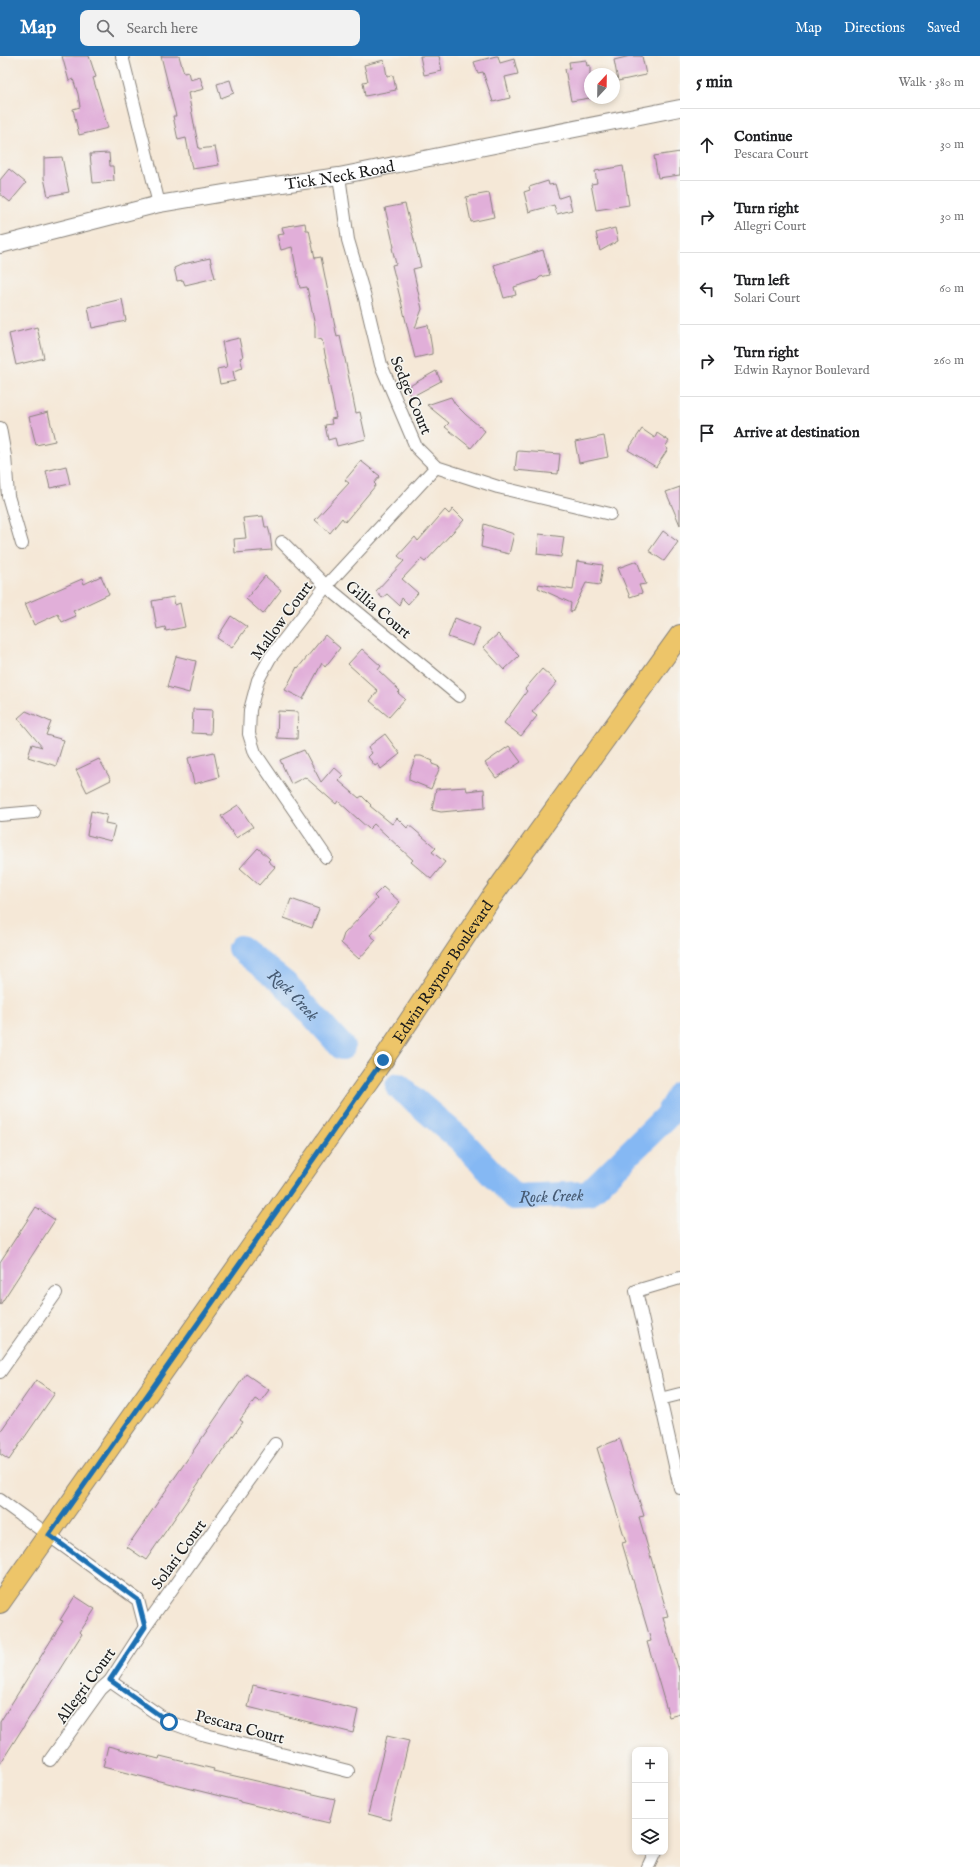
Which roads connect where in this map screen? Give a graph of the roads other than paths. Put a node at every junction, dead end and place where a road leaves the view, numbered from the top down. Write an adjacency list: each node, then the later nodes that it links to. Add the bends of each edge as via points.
1 (122, 56): 4 (street)
2 (680, 108): 3 (street, Tick Neck Road)
3 (339, 176): 4 (street, Tick Neck Road); 7 (street, Sedge Court, via 348,240 366,298 380,365 416,447)
4 (159, 204): 5 (street, Tick Neck Road)
5 (0, 245)
6 (0, 428): 10 (street, via 6,456 8,496)
7 (436, 467): 8 (street, Sedge Court, via 498,487); 11 (street, Mallow Court)
8 (610, 514)
9 (282, 542): 11 (street, Gillia Court)
10 (22, 544)
11 (326, 586): 13 (street, Gillia Court); 16 (street, Mallow Court, via 270,658 258,680 250,710 249,734 255,753)
12 (680, 635): 25 (main road, Edwin Raynor Boulevard, via 491,898 383,1060)
13 (459, 696)
14 (34, 812): 15 (street)
15 (0, 815)
16 (326, 858)
17 (680, 1278): 21 (street, via 636,1291)
18 (56, 1293): 19 (street)
19 (0, 1372)
20 (680, 1394): 21 (street)
21 (660, 1399): 23 (street)
22 (276, 1444): 27 (street, Solari Court)
23 (680, 1488)
24 (0, 1500): 25 (street, Solari Court)
25 (49, 1535): 26 (main road, Edwin Raynor Boulevard); 27 (street, Solari Court, via 138,1600)
26 (0, 1603)
27 (145, 1627): 28 (street, Allegri Court)
28 (110, 1680): 29 (street, Allegri Court, via 101,1688); 30 (street, Pescara Court, via 169,1722 202,1734)
29 (50, 1760)
30 (348, 1771)
31 (654, 1855): 32 (street)
32 (648, 1867)

